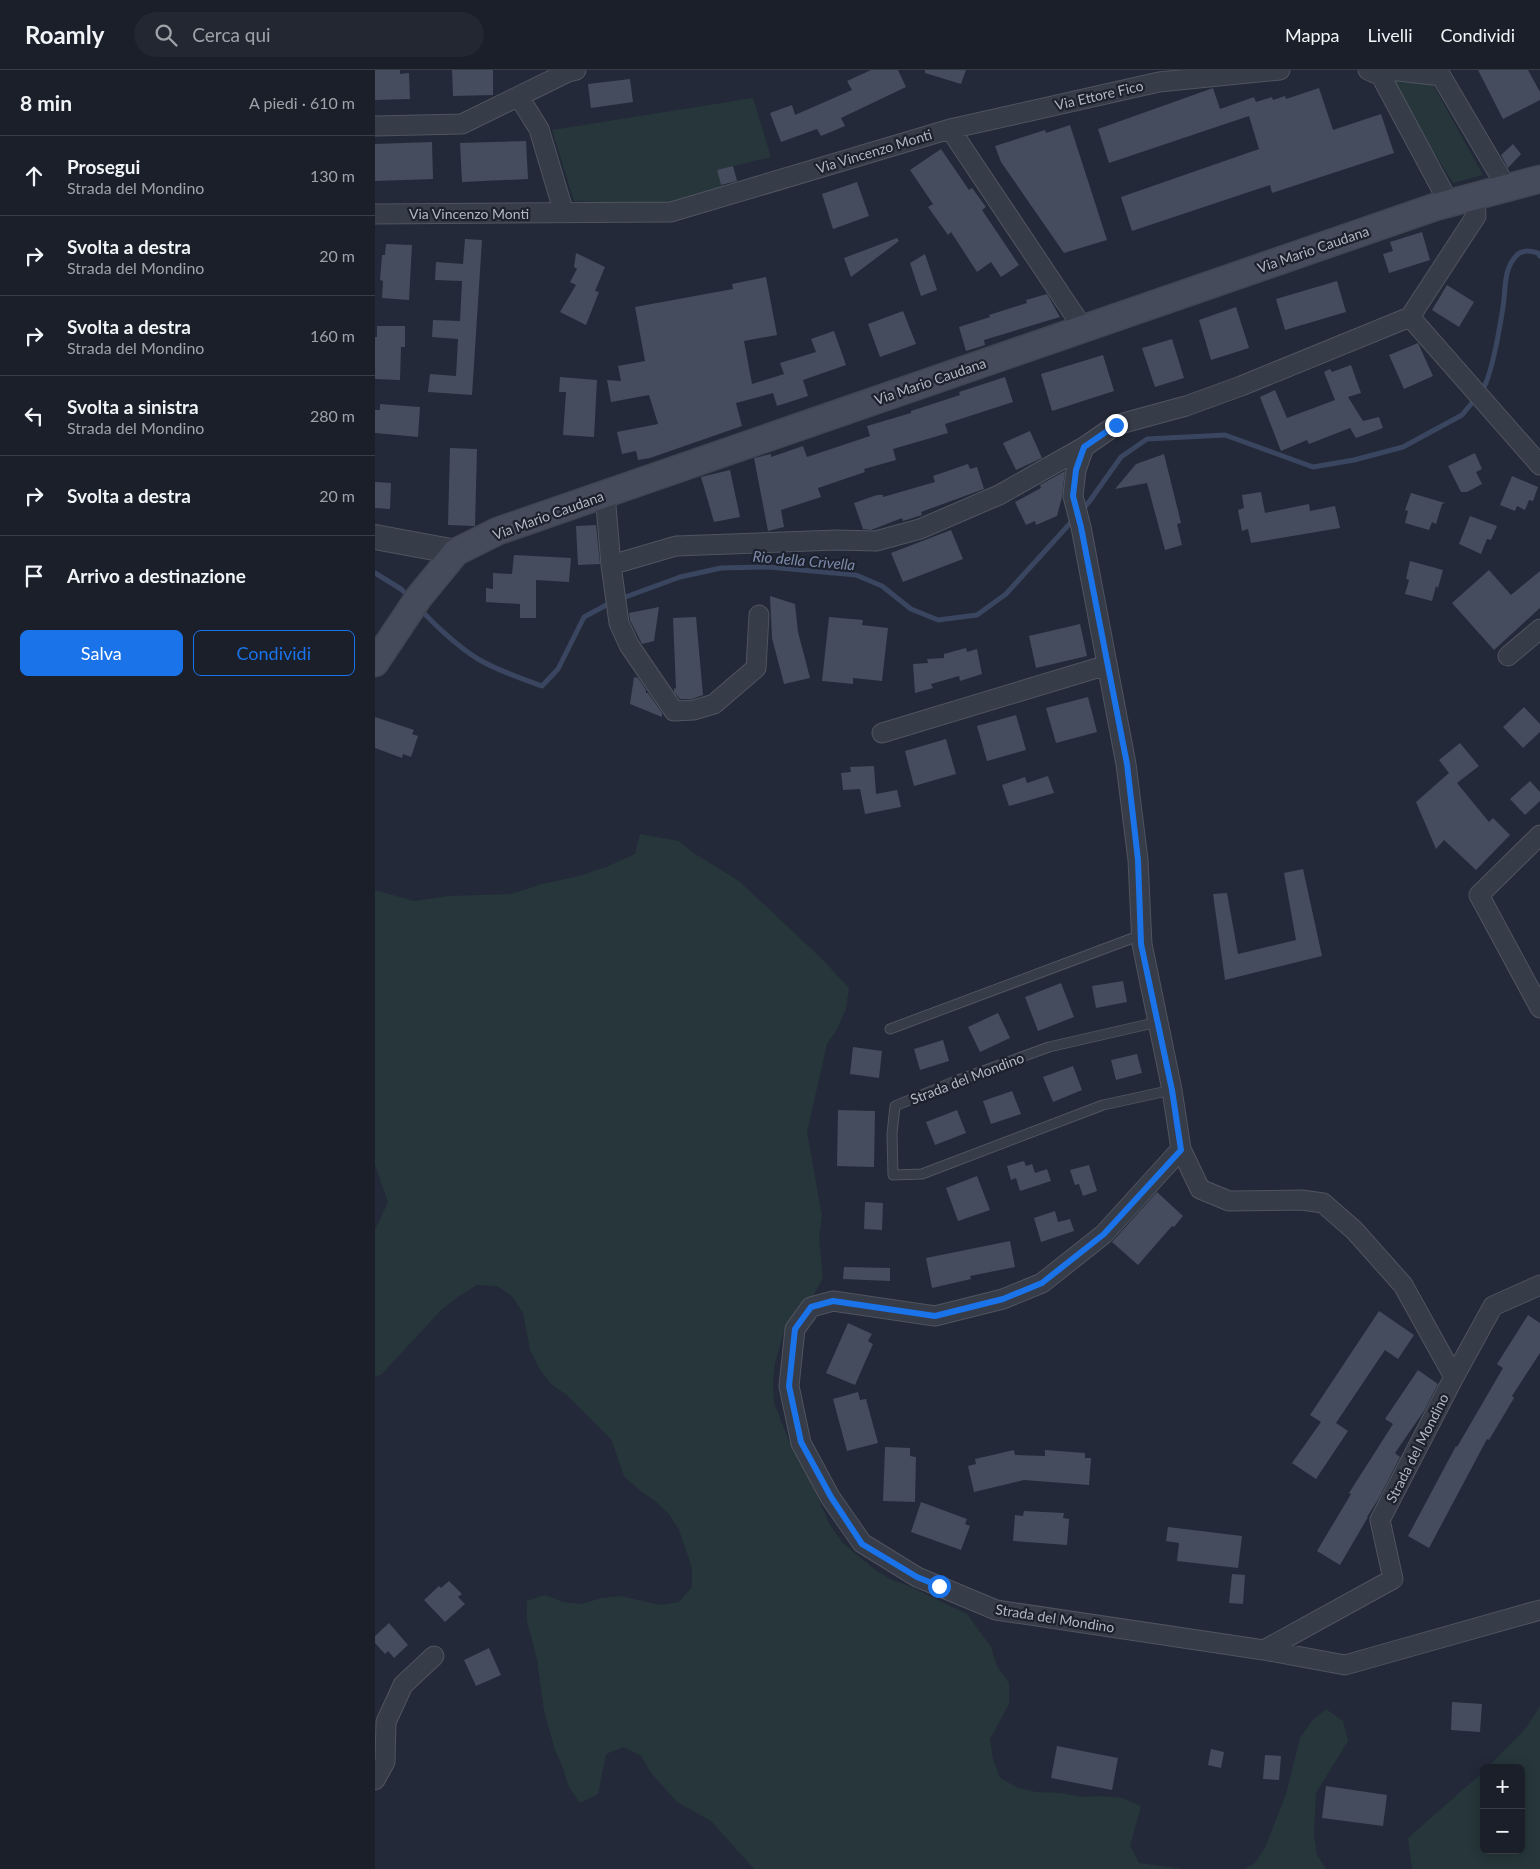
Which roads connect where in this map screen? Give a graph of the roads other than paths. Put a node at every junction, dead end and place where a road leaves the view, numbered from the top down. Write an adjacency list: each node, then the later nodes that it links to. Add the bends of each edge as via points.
1 (576, 70): 5 (street)
2 (1280, 70): 7 (street, Via Ettore Fico, via 1159,82)
3 (1368, 70): 11 (street, via 1381,76)
4 (1390, 70): 9 (street, via 1441,76)
5 (519, 97): 6 (street, via 462,124); 12 (street, via 539,129)
6 (375, 126)
7 (950, 129): 12 (street, Via Vincenzo Monti, via 671,212); 15 (street, Via Vincenzo Monti)
8 (1540, 179): 9 (main road, Via Mario Caudana)
9 (1507, 188): 10 (main road, Via Mario Caudana)
10 (1475, 196): 11 (main road, Via Mario Caudana); 14 (street, via 1476,216)
11 (1449, 203): 15 (main road, Via Mario Caudana)
12 (563, 213): 13 (street, Via Vincenzo Monti)
13 (375, 214)
14 (1410, 317): 16 (street, via 1241,386 1186,406 1116,425); 17 (street)
15 (1083, 328): 18 (main road, Via Mario Caudana)
16 (1084, 447): 21 (street, via 999,495 919,529 876,542 837,540 676,546); 26 (street, Strada del Mondino, via 1076,470 1073,496)
17 (1540, 465)
18 (605, 494): 20 (main road, Via Mario Caudana, via 498,531); 21 (street)
19 (375, 537): 20 (street)
20 (456, 552): 25 (main road, Via Mario Caudana, via 414,605)
21 (611, 565): 22 (street, via 619,623 629,645 674,711 714,704 757,668)
22 (759, 615)
23 (1540, 629): 24 (street)
24 (1508, 656)
25 (375, 663)
26 (1107, 665): 27 (street); 29 (street, Strada del Mondino, via 1127,764 1138,860)
27 (882, 733)
28 (1540, 835): 30 (street, via 1479,895)
29 (1141, 934): 31 (street, Strada del Mondino); 32 (lane)
30 (1540, 1008)
31 (1158, 1022): 33 (street, Strada del Mondino); 33 (lane, Strada del Mondino, via 1049,1047 895,1106 893,1175 922,1174 1103,1105)
32 (890, 1029)
33 (1172, 1090): 34 (street, Strada del Mondino)
34 (1181, 1150): 36 (street, Strada del Mondino, via 1200,1189 1229,1201 1302,1200 1323,1203 1354,1230 1403,1285); 38 (street, Strada del Mondino, via 1104,1234 1042,1283 1003,1299 935,1316 833,1301 811,1307 795,1329 789,1386 801,1442 862,1544 917,1577 996,1610)
35 (1540, 1286): 36 (street, Strada del Mondino, via 1493,1306)
36 (1453, 1377): 38 (street, Strada del Mondino, via 1380,1520 1393,1579)
37 (1540, 1610): 38 (street, Strada del Mondino, via 1345,1665)
38 (1264, 1650)
39 (434, 1656): 40 (street, via 403,1685 386,1722 385,1762)
40 (375, 1780)

